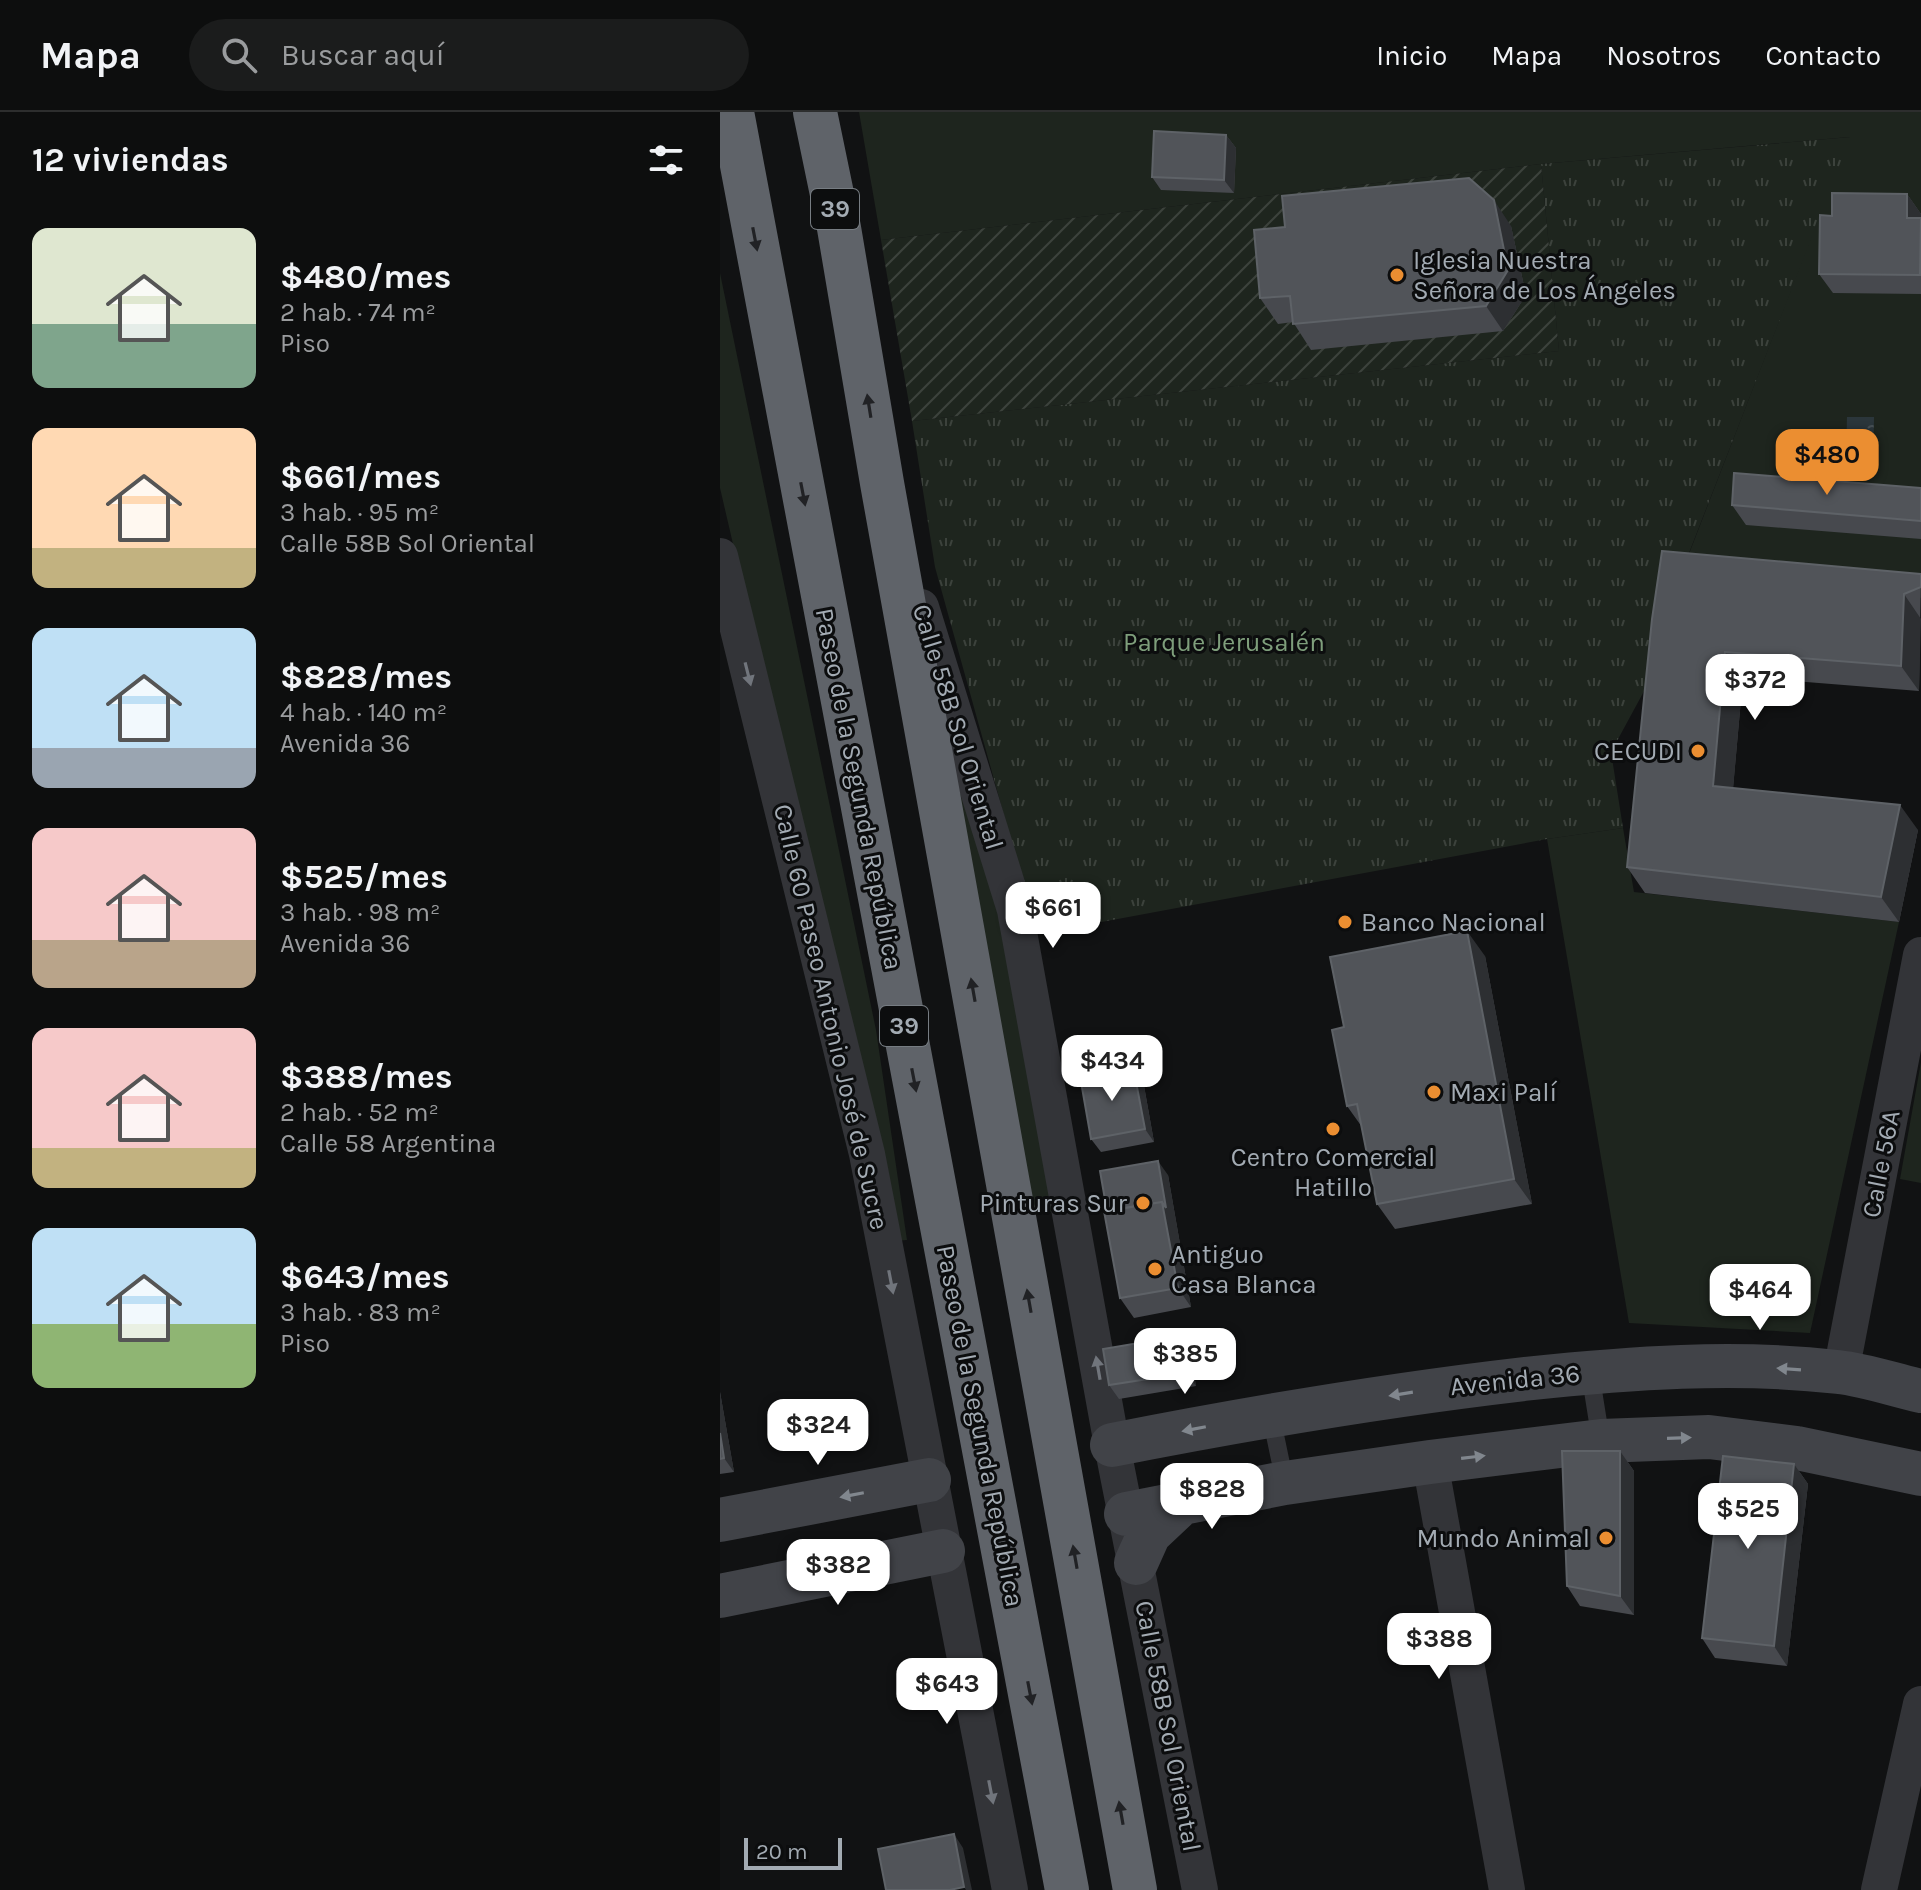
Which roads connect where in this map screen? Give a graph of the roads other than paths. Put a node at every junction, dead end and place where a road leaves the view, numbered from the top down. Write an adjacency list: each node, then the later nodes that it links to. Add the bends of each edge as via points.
1 (815, 112): 5 (highway, 39)
2 (825, 112): 5 (highway)
3 (734, 129): 4 (highway, 39); 28 (highway, Paseo de la Segunda República / 39, one-way to 28)
4 (720, 203)
5 (839, 228): 6 (highway, 39, one-way to 5)
6 (882, 483): 15 (street, Calle 58B Sol Oriental, one-way to 6, via 1015,910); 29 (highway, 39, one-way to 6)
7 (720, 556): 8 (street, Calle 60 Paseo Antonio José de Sucre)
8 (725, 600): 18 (street, Calle 60 Paseo Antonio José de Sucre, one-way to 18, via 867,1154)
9 (1921, 955): 11 (street, Calle 56A)
10 (1590, 1372): 11 (street, Avenida 36, one-way to 10, via 1732,1365); 13 (street, Avenida 36, one-way to 13); 14 (lane)
11 (1841, 1372): 12 (street, Avenida 36)
12 (1921, 1391)
13 (1271, 1414): 15 (street, Avenida 36, one-way to 15); 19 (lane)
14 (1601, 1441): 16 (street, one-way to 14); 17 (street, one-way to 17, via 1709,1437 1797,1448)
15 (1112, 1445): 21 (street)
16 (1430, 1462): 19 (street); 31 (street)
17 (1921, 1474)
18 (929, 1480): 22 (street, one-way to 22); 23 (street)
19 (1285, 1483): 20 (street)
20 (1183, 1502): 21 (street); 24 (street, via 1149,1534)
21 (1126, 1514): 24 (street)
22 (720, 1520)
23 (943, 1551): 25 (street); 27 (street, one-way to 27)
24 (1136, 1563): 30 (street, Calle 58B Sol Oriental)
25 (720, 1596)
26 (1921, 1704): 32 (street)
27 (1010, 1890)
28 (1067, 1890)
29 (1135, 1890)
30 (1200, 1890)
31 (1507, 1890)
32 (1879, 1890)

